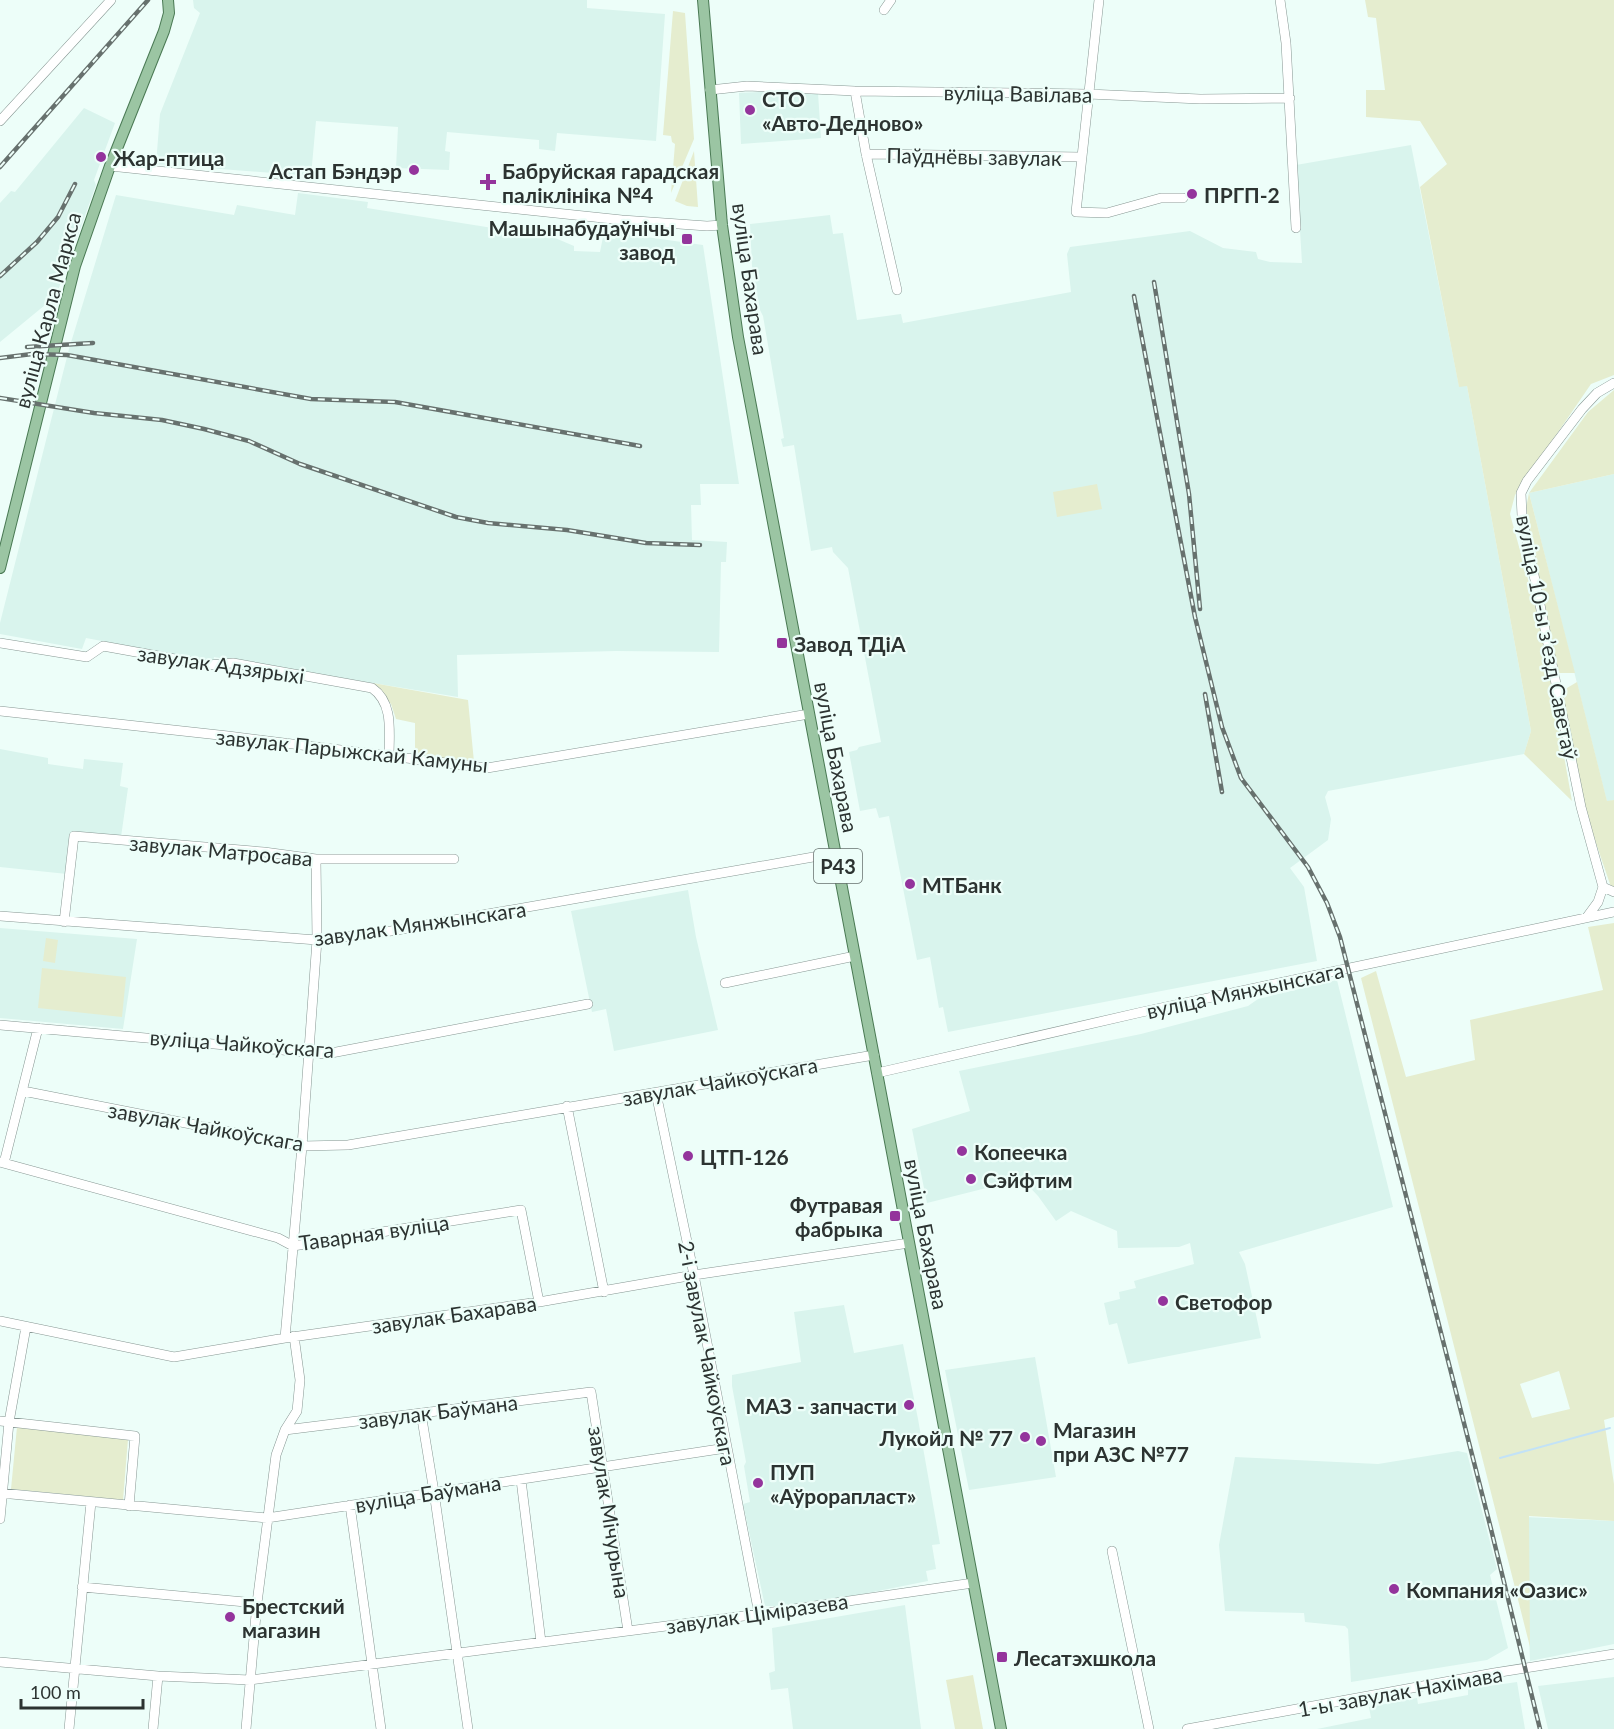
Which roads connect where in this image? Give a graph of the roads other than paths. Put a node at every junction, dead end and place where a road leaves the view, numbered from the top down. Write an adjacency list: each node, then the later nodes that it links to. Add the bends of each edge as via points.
1 (111, 0): 12 (street)
2 (168, 0): 15 (main road, вуліца Карла Маркса, via 164,31)
3 (703, 0): 8 (main road, вуліца Бахарава / Р43)
4 (891, 0): 7 (street)
5 (1099, 0): 10 (street, Паўднёвы завулак)
6 (1280, 0): 11 (street)
7 (884, 10)
8 (710, 90): 9 (street, вуліца Вавілава, via 747,86); 17 (main road, вуліца Бахарава / Р43)
9 (855, 91): 10 (street, вуліца Вавілава); 13 (street)
10 (1088, 94): 11 (street, вуліца Вавілава); 14 (street, Паўднёвы завулак)
11 (1290, 98): 18 (street)
12 (0, 121)
13 (866, 154): 14 (street, Паўднёвы завулак); 19 (street)
14 (1081, 157): 16 (street, Паўднёвы завулак, via 1076,212 1107,213 1161,198)
15 (110, 166): 17 (street, via 622,220); 21 (main road, вуліца Карла Маркса, via 75,266)
16 (1184, 198)
17 (722, 225): 24 (main road, вуліца Бахарава / Р43, via 738,337)
18 (1296, 228)
19 (897, 290)
20 (1614, 383): 29 (street, вуліца 10-ы зʼезд Саветаў, via 1582,409 1521,493 1522,516 1581,807)
21 (0, 568)
22 (0, 643): 25 (street, завулак Адзярыхі, via 87,657 103,646 208,665 233,663 372,688 387,706)
23 (0, 711): 25 (street, завулак Парыжскай Камуны)
24 (809, 714): 25 (street, завулак Парыжскай Камуны, via 488,768); 26 (main road, вуліца Бахарава / Р43)
25 (389, 757)
26 (836, 853): 35 (street, завулак Мянжынскага, via 391,931); 36 (main road, вуліца Бахарава / Р43)
27 (316, 860): 28 (street, завулак Матросава); 34 (street, завулак Матросава, via 74,836); 35 (street)
28 (454, 860)
29 (1603, 887): 30 (street); 33 (street, via 1598,903)
30 (1614, 892)
31 (1614, 912): 33 (street, вуліца Мянжынскага)
32 (0, 916): 34 (street, завулак Мянжынскага)
33 (1587, 917): 43 (street, вуліца Мянжынскага)
34 (64, 922): 35 (street, завулак Мянжынскага)
35 (317, 940): 41 (street)
36 (855, 956): 37 (street); 42 (main road, вуліца Бахарава / Р43)
37 (725, 983)
38 (588, 1005): 41 (street, вуліца Чайкоўскага, via 326,1054)
39 (0, 1025): 40 (street, вуліца Чайкоўскага)
40 (38, 1028): 41 (street, вуліца Чайкоўскага); 44 (street)
41 (309, 1052): 47 (street)
42 (874, 1055): 43 (main road, вуліца Бахарава / Р43); 45 (street, завулак Чайкоўскага)
43 (877, 1073): 49 (main road, вуліца Бахарава / Р43)
44 (23, 1091): 47 (street, завулак Чайкоўскага); 48 (street)
45 (656, 1094): 46 (street, завулак Чайкоўскага); 51 (street, 2-і завулак Чайкоўскага)
46 (567, 1106): 47 (street, завулак Чайкоўскага, via 348,1145); 52 (street)
47 (302, 1146): 50 (street)
48 (2, 1162): 50 (street, Таварная вуліца, via 278,1238)
49 (909, 1243): 51 (street, завулак Бахарава); 72 (main road, вуліца Бахарава / Р43)
50 (293, 1246): 53 (street, Таварная вуліца, via 521,1210); 56 (street)
51 (694, 1275): 52 (street, завулак Бахарава); 61 (street, 2-і завулак Чайкоўскага)
52 (604, 1292): 53 (street, завулак Бахарава)
53 (540, 1302): 56 (street, завулак Бахарава)
54 (0, 1321): 55 (street, завулак Бахарава)
55 (26, 1327): 56 (street, завулак Бахарава, via 174,1357); 59 (street)
56 (289, 1337): 60 (street, via 300,1380 297,1411)
57 (591, 1392): 58 (street, завулак Баўмана); 62 (street, завулак Мічурына)
58 (421, 1413): 60 (street, завулак Баўмана); 64 (street)
59 (4, 1421): 65 (street); 68 (street, via 135,1436)
60 (285, 1430): 69 (street, via 276,1455)
61 (726, 1448): 62 (street, вуліца Баўмана); 75 (street, 2-і завулак Чайкоўскага)
62 (603, 1467): 63 (street, вуліца Баўмана); 76 (street, завулак Мічурына)
63 (521, 1480): 64 (street, вуліца Баўмана); 77 (street)
64 (434, 1492): 67 (street, вуліца Баўмана); 78 (street)
65 (1, 1493): 66 (street, вуліца Баўмана); 70 (street)
66 (91, 1502): 68 (street, вуліца Баўмана); 73 (street)
67 (350, 1505): 69 (street, вуліца Баўмана); 81 (street)
68 (129, 1506): 69 (street, вуліца Баўмана)
69 (267, 1518): 74 (street)
70 (0, 1519)
71 (1112, 1551): 91 (street)
72 (973, 1583): 75 (street, завулак Ціміразева); 90 (main road, вуліца Бахарава / Р43)
73 (82, 1587): 74 (street); 82 (street)
74 (257, 1603): 84 (street)
75 (759, 1614): 76 (street, завулак Ціміразева)
76 (628, 1631): 77 (street, завулак Ціміразева)
77 (541, 1642): 78 (street, завулак Ціміразева)
78 (457, 1654): 81 (street, завулак Ціміразева); 89 (street)
79 (1614, 1654): 92 (street, 1-ы завулак Нахімава)
80 (0, 1662): 82 (street, завулак Ціміразева)
81 (372, 1666): 84 (street, завулак Ціміразева); 88 (street)
82 (74, 1669): 83 (street, завулак Ціміразева); 85 (street)
83 (158, 1676): 84 (street, завулак Ціміразева); 86 (street)
84 (250, 1680): 87 (street)
85 (69, 1729)
86 (153, 1729)
87 (246, 1729)
88 (381, 1729)
89 (468, 1729)
90 (1001, 1729)
91 (1149, 1729)
92 (1186, 1729)

